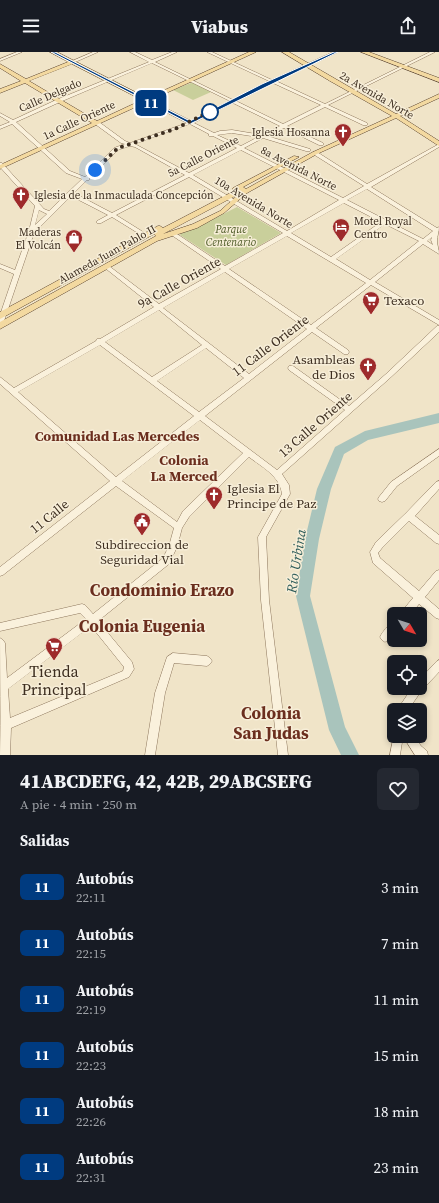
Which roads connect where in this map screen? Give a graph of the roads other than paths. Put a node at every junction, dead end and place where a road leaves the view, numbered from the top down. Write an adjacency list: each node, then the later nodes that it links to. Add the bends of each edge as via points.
1 (20, 52): 12 (street)
2 (53, 52): 13 (main road, 8a Avenida Norte)
3 (96, 52): 13 (street)
4 (132, 52): 14 (street)
5 (175, 52): 14 (street, Calle Delgado)
6 (209, 52): 15 (street)
7 (253, 52): 15 (main road, 1a Calle Oriente)
8 (336, 52): 16 (street)
9 (364, 52): 18 (main road)
10 (433, 52): 18 (street, 5a Calle Oriente)
11 (290, 53): 16 (main road, 2a Avenida Norte)
12 (0, 60)
13 (72, 62): 19 (main road); 22 (main road, 8a Avenida Norte)
14 (152, 62): 20 (street); 22 (street, Calle Delgado)
15 (232, 62): 20 (main road, 1a Calle Oriente); 23 (street)
16 (308, 65): 23 (street); 25 (main road, 2a Avenida Norte)
17 (0, 66): 19 (main road, 10a Avenida Norte)
18 (403, 67): 21 (main road); 25 (street, 5a Calle Oriente)
19 (25, 80): 24 (main road); 30 (main road, 10a Avenida Norte)
20 (191, 80): 28 (main road, 1a Calle Oriente); 29 (street)
21 (439, 80)
22 (107, 81): 28 (main road, 8a Avenida Norte); 30 (street, Calle Delgado)
23 (273, 81): 29 (street); 31 (street)
24 (0, 90)
25 (353, 91): 31 (street, 5a Calle Oriente); 33 (main road, 2a Avenida Norte)
26 (439, 91): 33 (main road)
27 (439, 96): 33 (main road, Alameda Juan Pablo II)
28 (146, 100): 35 (main road, 1a Calle Oriente); 36 (street, 8a Avenida Norte)
29 (232, 100): 36 (street); 38 (street)
30 (58, 101): 34 (street, Calle Delgado); 35 (main road, 10a Avenida Norte)
31 (326, 105): 37 (street); 38 (street, 5a Calle Oriente)
32 (0, 114): 34 (street)
33 (393, 114): 37 (main road, Alameda Juan Pablo II); 45 (main road, 2a Avenida Norte); 49 (main road, Alameda Juan Pablo II); 51 (main road)
34 (13, 122): 39 (street, Calle Delgado); 46 (street)
35 (97, 123): 42 (street, 10a Avenida Norte); 46 (main road, 1a Calle Oriente)
36 (190, 123): 40 (street, 8a Avenida Norte); 43 (street)
37 (365, 124): 44 (main road, Alameda Juan Pablo II)
38 (285, 125): 41 (street, 5a Calle Oriente); 44 (street)
39 (0, 128)
40 (211, 135): 41 (street, via 219,131); 47 (street, 8a Avenida Norte)
41 (264, 136): 47 (street, 5a Calle Oriente); 48 (street)
42 (113, 143): 43 (street, 10a Avenida Norte); 43 (street, via 119,147); 53 (street)
43 (130, 144): 52 (street, 10a Avenida Norte)
44 (321, 144): 48 (main road, Alameda Juan Pablo II)
45 (439, 144): 54 (street, 9a Calle Oriente)
46 (43, 148): 50 (main road, 1a Calle Oriente); 53 (street, via 68,172)
47 (240, 149): 51 (street, 8a Avenida Norte); 52 (street, 5a Calle Oriente)
48 (308, 150): 51 (main road, Alameda Juan Pablo II)
49 (314, 153): 51 (main road, Alameda Juan Pablo II); 54 (street)
50 (0, 167): 58 (street)
51 (280, 169): 56 (main road, Alameda Juan Pablo II); 56 (main road); 56 (main road, Alameda Juan Pablo II, via 245,192); 57 (street, 8a Avenida Norte)
52 (189, 175): 56 (street, 10a Avenida Norte); 60 (street, 5a Calle Oriente)
53 (87, 178): 55 (street)
54 (365, 186): 57 (street, 9a Calle Oriente); 63 (street)
55 (71, 194): 59 (street); 60 (street)
56 (230, 198): 65 (main road, Alameda Juan Pablo II, via 226,210 199,224); 66 (street, 10a Avenida Norte); 67 (main road, Alameda Juan Pablo II); 77 (main road, via 218,211 197,221 156,234)
57 (342, 201): 62 (street, 8a Avenida Norte); 66 (street, 9a Calle Oriente)
58 (38, 205): 59 (street, via 43,211); 64 (street)
59 (50, 213): 64 (street)
60 (112, 215): 61 (street, 5a Calle Oriente); 67 (street)
61 (99, 222)
62 (384, 222): 68 (street, 8a Avenida Norte); 70 (street)
63 (438, 230): 68 (street, 11 Calle Oriente); 69 (street, via 434,240)
64 (31, 232): 74 (street)
65 (172, 233): 72 (main road, Alameda Juan Pablo II, via 154,239); 73 (street)
66 (287, 233): 70 (street, 10a Avenida Norte); 73 (street, 9a Calle Oriente)
67 (146, 236): 77 (main road, Alameda Juan Pablo II)
68 (423, 241): 69 (street, 8a Avenida Norte); 75 (street, 11 Calle Oriente)
69 (438, 251)
70 (332, 259): 75 (street, 10a Avenida Norte)
71 (0, 266): 74 (street)
72 (107, 267): 76 (street); 77 (main road, Alameda Juan Pablo II)
73 (225, 269): 76 (street, 9a Calle Oriente); 79 (street)
74 (17, 273): 77 (street)
75 (371, 283): 78 (street, 10a Avenida Norte); 79 (street, 11 Calle Oriente)
76 (157, 307): 81 (street, 9a Calle Oriente); 82 (street)
77 (1, 320)
78 (439, 323)
79 (312, 328): 83 (street); 85 (street, 11 Calle Oriente)
80 (439, 328): 89 (street, 13 Calle Oriente)
81 (99, 341): 87 (street); 88 (street, 9a Calle Oriente)
82 (206, 345): 85 (street); 87 (street)
83 (346, 352)
84 (291, 368): 89 (street)
85 (248, 377): 90 (street, 11 Calle Oriente)
86 (0, 380): 88 (street)
87 (152, 381): 90 (street)
88 (13, 392): 94 (street)
89 (350, 410): 93 (street, 13 Calle Oriente)
90 (198, 416): 92 (street); 94 (street, 11 Calle Oriente)
91 (439, 452): 96 (street, via 394,484)
92 (248, 453): 93 (street); 98 (street, via 186,514)
93 (276, 474): 120 (street, via 285,485 286,494 262,536 264,592)
94 (115, 481): 98 (street); 100 (street, 11 Calle)
95 (439, 484): 97 (street)
96 (382, 499)
97 (409, 516): 99 (street); 102 (street, via 374,552 376,560)
98 (178, 527): 105 (street, via 166,561)
99 (439, 540)
100 (0, 572)
101 (439, 574): 102 (street)
102 (419, 598): 103 (street); 104 (street)
103 (411, 607)
104 (439, 615)
105 (92, 620): 106 (street, via 85,610 79,608); 113 (street); 114 (street, via 129,665 126,674)
106 (0, 627)
107 (387, 635): 108 (street)
108 (385, 637)
109 (0, 642): 113 (street)
110 (207, 662): 119 (street, via 173,658 170,660 160,694)
111 (439, 665): 112 (street)
112 (427, 678)
113 (1, 689): 114 (street)
114 (6, 725): 118 (street)
115 (397, 743): 121 (street)
116 (413, 743): 117 (street)
117 (420, 752)
118 (5, 755)
119 (150, 755)
120 (283, 755)
121 (394, 755)

